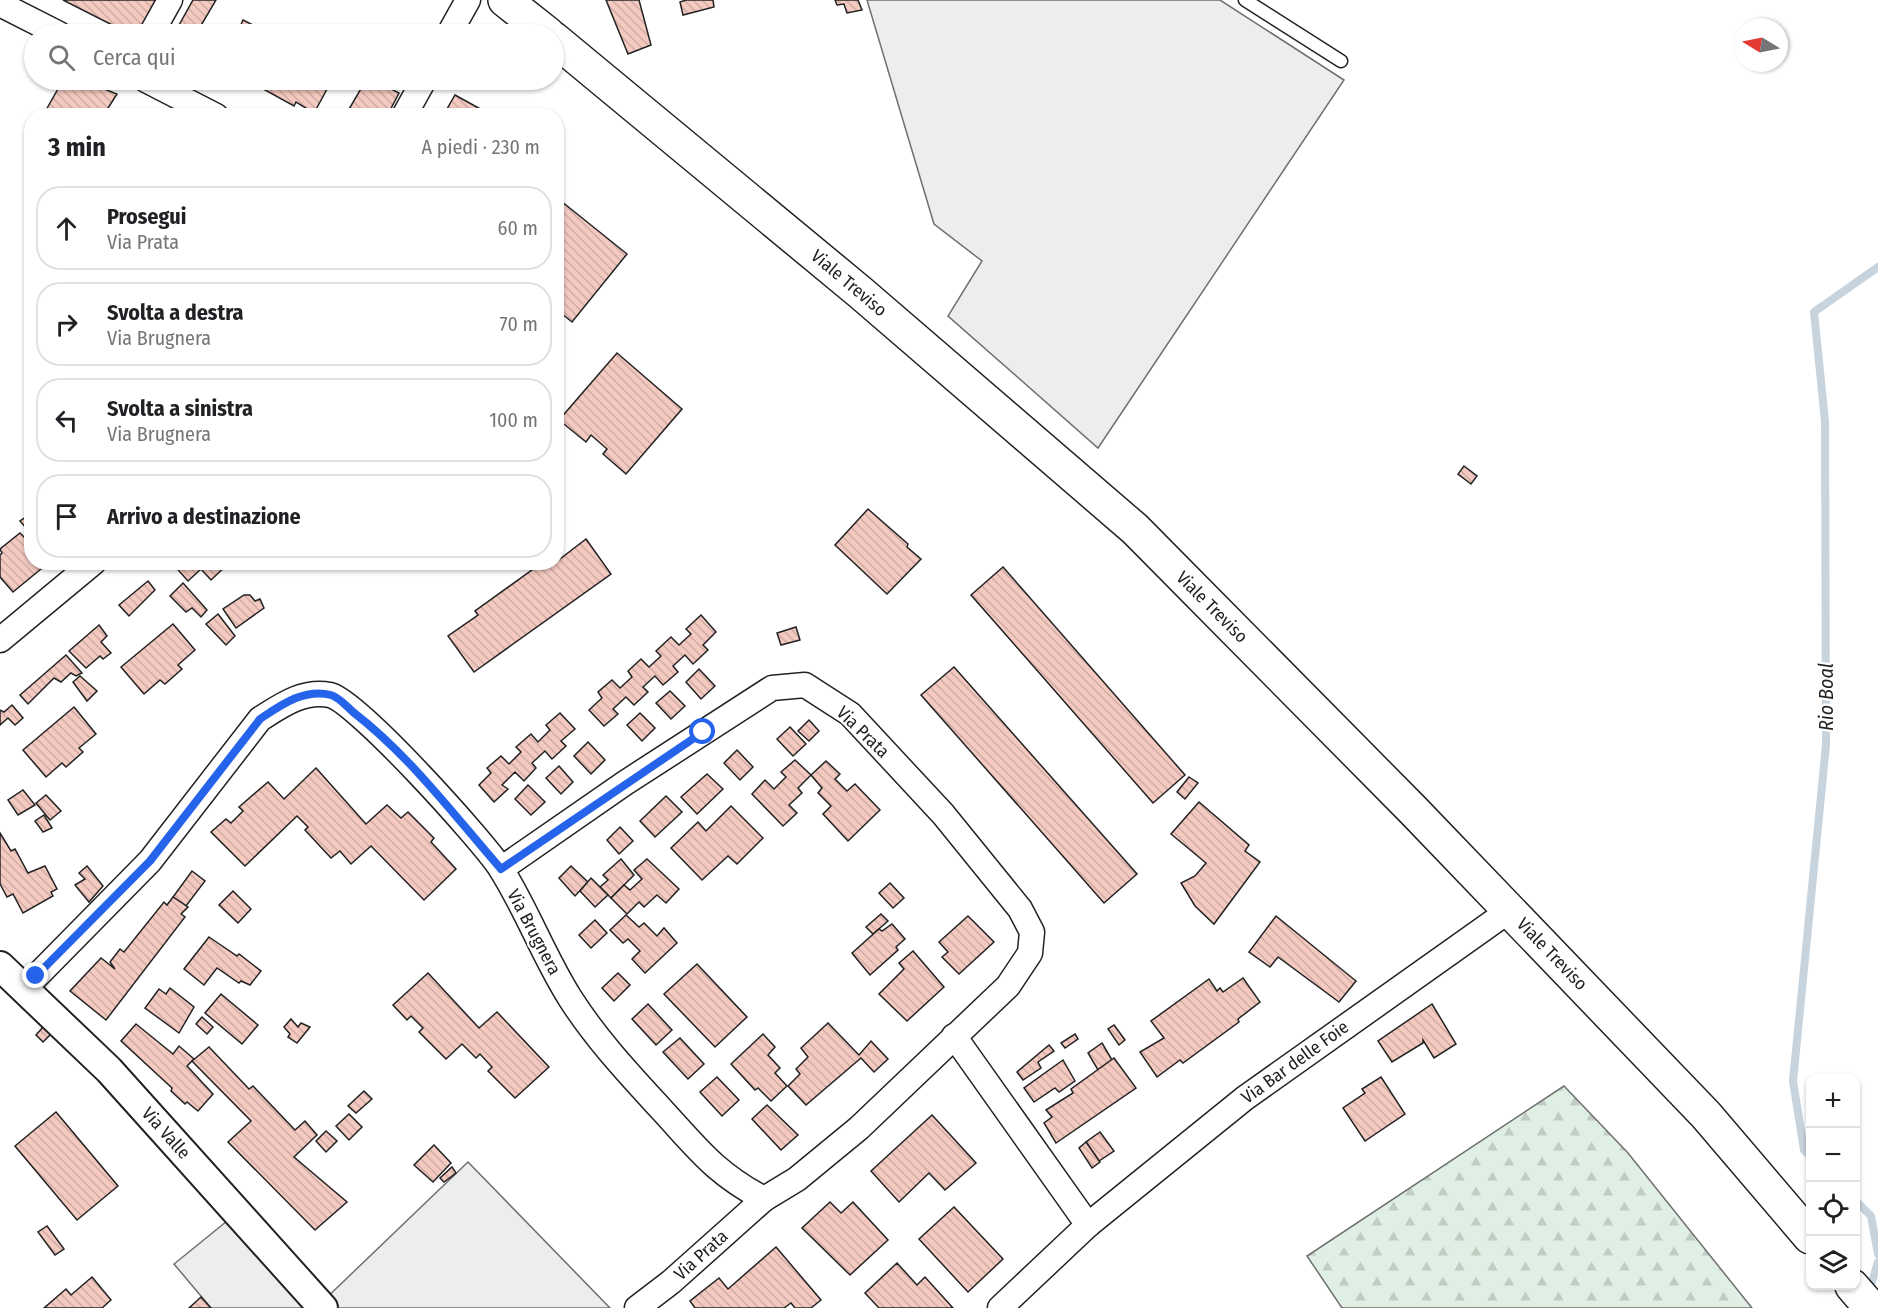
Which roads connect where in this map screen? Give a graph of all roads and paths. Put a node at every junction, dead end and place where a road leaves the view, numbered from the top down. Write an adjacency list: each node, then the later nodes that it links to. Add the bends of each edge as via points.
1 (170, 0): 7 (street)
2 (468, 0): 8 (street)
3 (505, 0): 9 (main road)
4 (1245, 0): 11 (lane)
5 (0, 4): 6 (street)
6 (39, 24)
7 (157, 24)
8 (455, 24)
9 (535, 24)
10 (564, 47): 19 (main road, Viale Treviso, via 861,293 1135,529)
11 (1341, 61)
12 (165, 90): 14 (street)
13 (418, 90): 15 (street)
14 (200, 108)
15 (408, 108)
16 (84, 570): 17 (street)
17 (0, 640)
18 (501, 869): 21 (street, Via Brugnera, via 375,729 333,696 306,694 260,719 150,861); 22 (street, Via Prata, via 772,688 805,685 850,714 943,814 1020,909 1032,932 1030,953 1008,986); 23 (street, Via Brugnera, via 570,998 611,1055 698,1152 734,1183)
19 (1510, 910): 24 (street, Via Bar delle Foie, via 1245,1098); 25 (main road, Viale Treviso, via 1706,1115)
20 (0, 966): 21 (street, Via Valle)
21 (24, 989): 27 (street, Via Valle, via 109,1070)
22 (954, 1035): 23 (street, via 859,1128 796,1179); 24 (street)
23 (764, 1198): 28 (street, Via Prata)
24 (1088, 1225): 29 (street, Via Bar delle Foie)
25 (1809, 1236)
26 (1855, 1290): 30 (main road)
27 (323, 1308)
28 (637, 1308)
29 (1000, 1308)
30 (1871, 1308)

